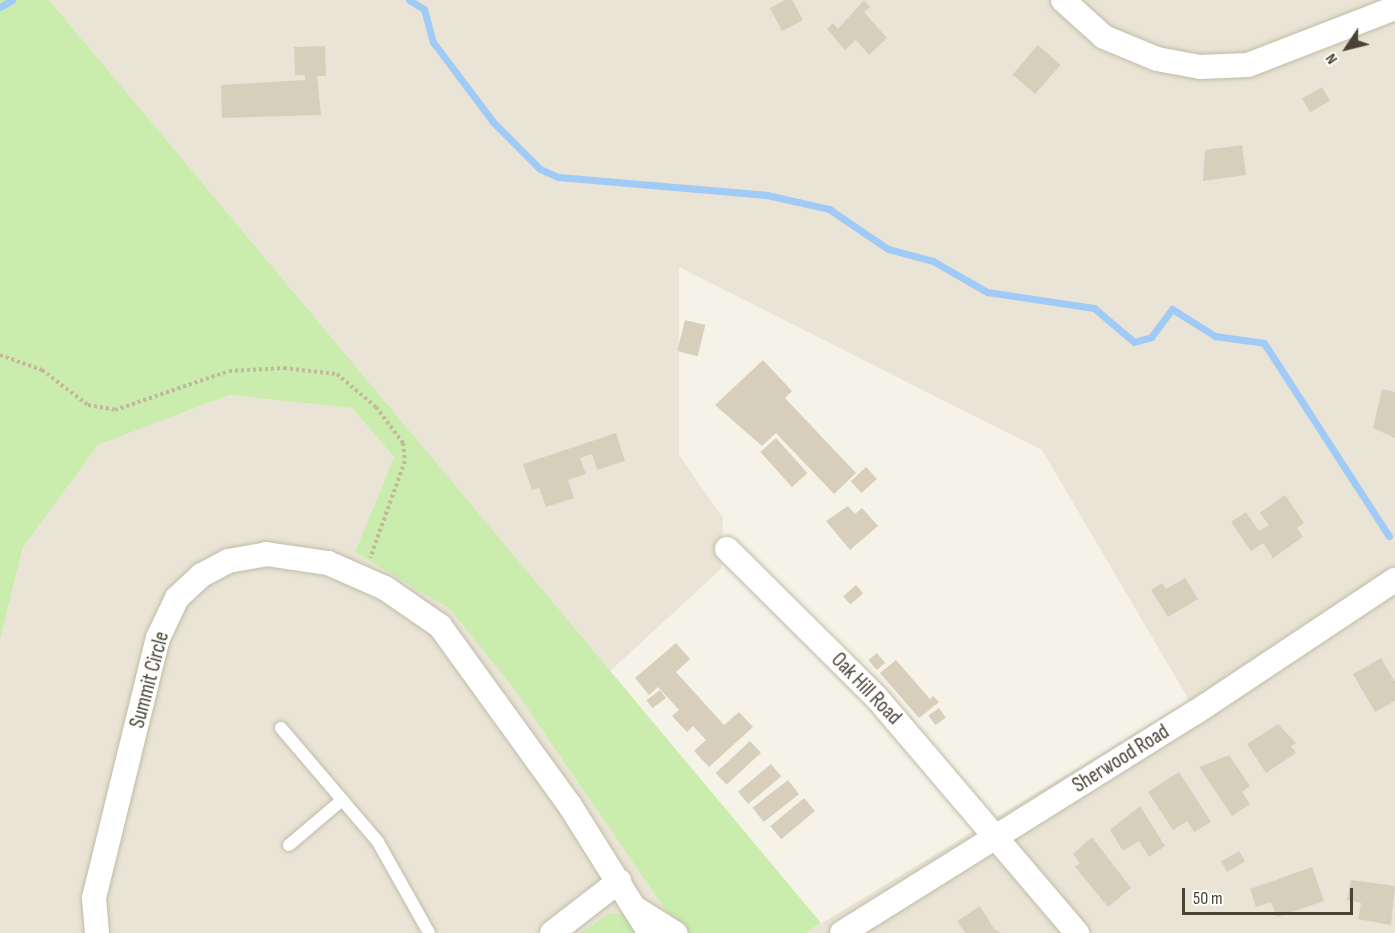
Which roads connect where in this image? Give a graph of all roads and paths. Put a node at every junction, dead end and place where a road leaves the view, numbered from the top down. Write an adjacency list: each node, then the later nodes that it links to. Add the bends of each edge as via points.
1 (1063, 0): 2 (street, via 1104,38 1157,59 1200,67 1248,65)
2 (1395, 8)
3 (0, 355): 5 (path, via 42,370 88,405 115,410 229,371 284,368 337,374 376,407 403,443 405,461 396,490)
4 (727, 549): 9 (street, Oak Hill Road, via 877,698)
5 (361, 578): 11 (street, Summit Circle, via 440,626); 13 (street, Summit Circle, via 328,563 266,554 228,561 202,574 177,598 158,638 94,898)
6 (1395, 580): 9 (street, Sherwood Road)
7 (281, 728): 8 (lane)
8 (342, 800): 10 (lane); 14 (lane, via 378,842)
9 (998, 836): 18 (street, Sherwood Road); 19 (street, Oak Hill Road)
10 (290, 845)
11 (619, 881): 12 (street, Summit Circle); 15 (street)
12 (638, 910): 16 (street, Summit Circle); 17 (street, Summit Circle)
13 (97, 933)
14 (429, 933)
15 (552, 933)
16 (650, 933)
17 (675, 933)
18 (842, 933)
19 (1077, 933)

